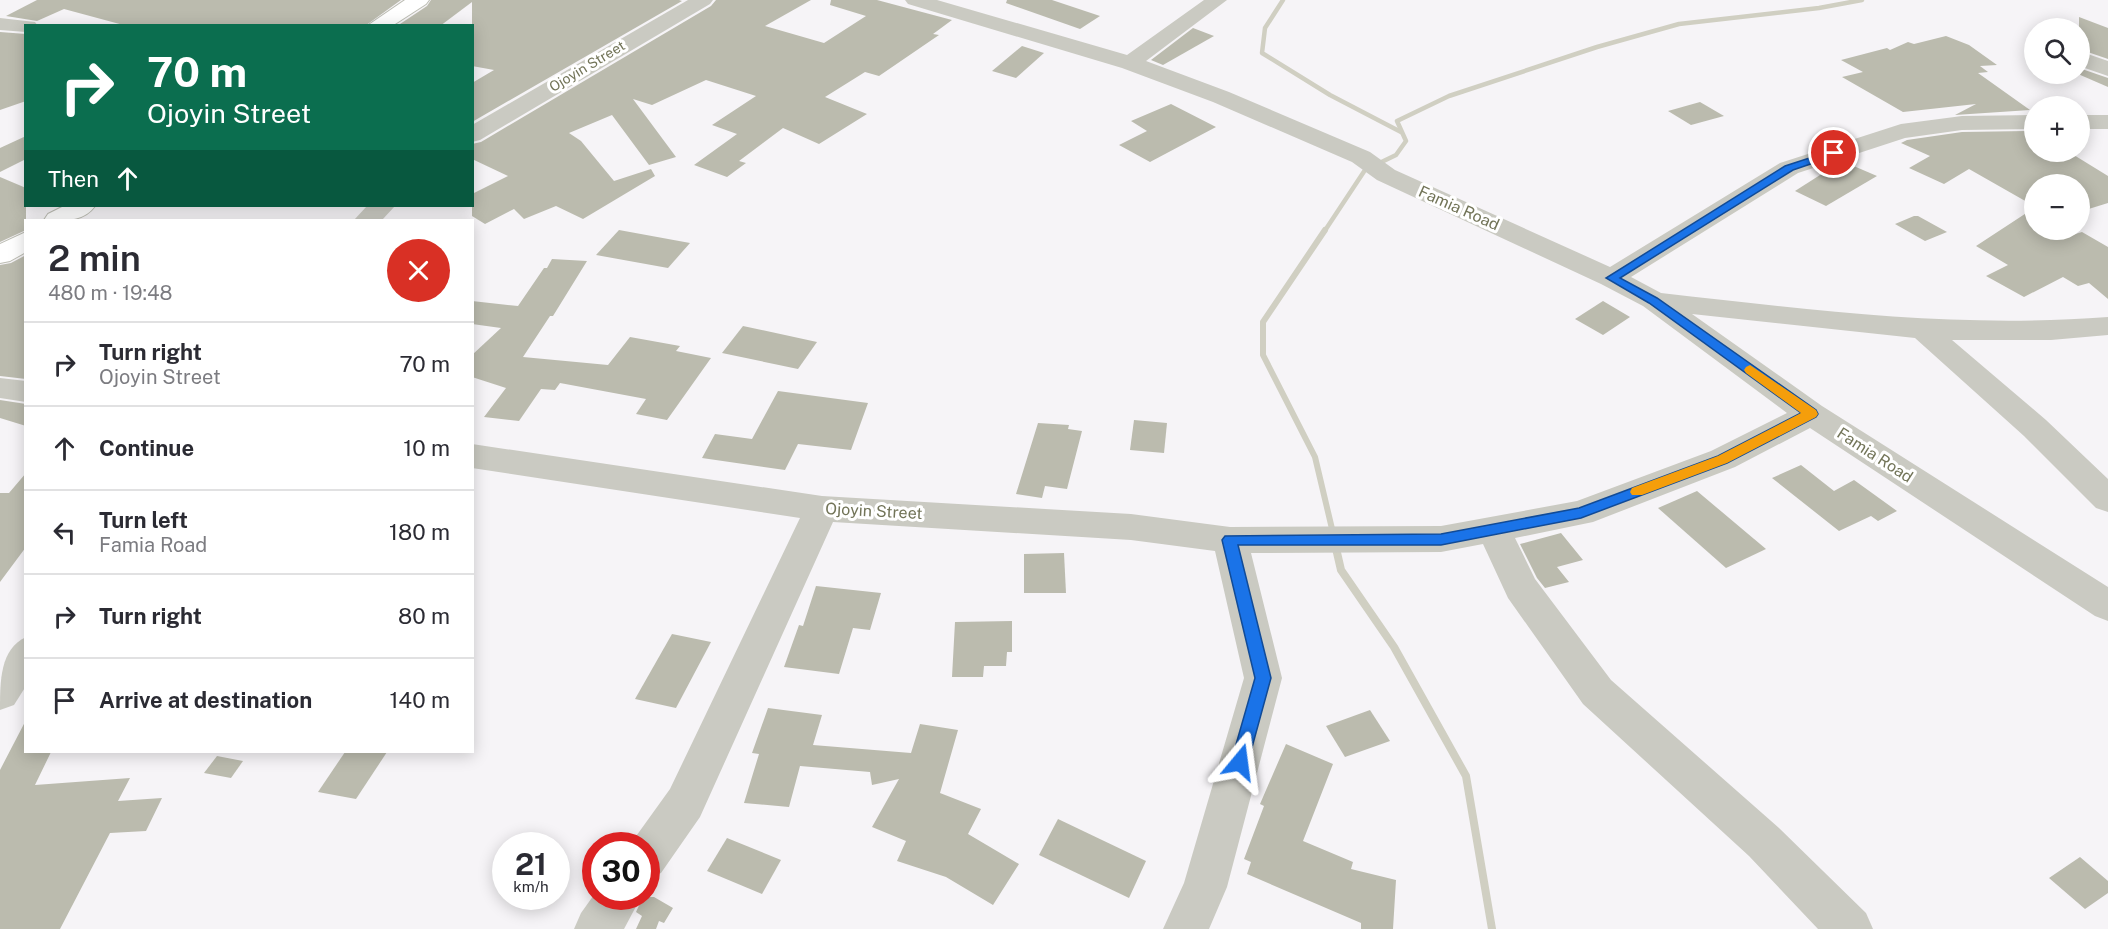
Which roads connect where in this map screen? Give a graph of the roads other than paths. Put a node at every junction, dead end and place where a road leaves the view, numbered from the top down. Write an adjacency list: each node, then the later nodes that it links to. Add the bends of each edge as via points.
1 (419, 0): 6 (main road)
2 (703, 0): 14 (street, Ojoyin Street)
3 (915, 0): 9 (street, Famia Road)
4 (1217, 0): 9 (street)
5 (0, 24): 7 (street)
6 (380, 24)
7 (24, 26)
8 (2090, 62): 10 (street)
9 (1130, 63): 21 (street, Famia Road, via 1221,97 1361,158 1386,175)
10 (2108, 69)
11 (2024, 122): 21 (street, via 1962,123 1901,131 1789,168)
12 (2090, 122): 13 (street)
13 (2108, 122)
14 (474, 134)
15 (80, 207): 17 (main road)
16 (381, 207): 18 (street)
17 (59, 219)
18 (368, 219)
19 (24, 241): 20 (main road)
20 (0, 255)
21 (1611, 278): 22 (street, Famia Road)
22 (1653, 300): 24 (street); 27 (street, Famia Road)
23 (2108, 326): 24 (street, via 2066,331)
24 (1925, 330): 29 (street)
25 (0, 388): 26 (street)
26 (24, 392)
27 (1811, 414): 31 (street, Ojoyin Street, via 1723,459 1581,513); 33 (street, Famia Road)
28 (474, 456): 30 (street, Ojoyin Street)
29 (2108, 499)
30 (822, 509): 32 (street, Ojoyin Street, via 1120,526); 36 (street, via 684,803)
31 (1493, 529): 32 (street, Ojoyin Street, via 1441,539); 40 (street, via 1521,588 1597,692 1764,842)
32 (1230, 540): 39 (street, via 1263,678 1205,887)
33 (2102, 593)
34 (24, 656): 35 (street)
35 (0, 693)
36 (660, 838)
37 (610, 910): 38 (street)
38 (597, 929)
39 (1186, 929)
40 (1851, 929)

